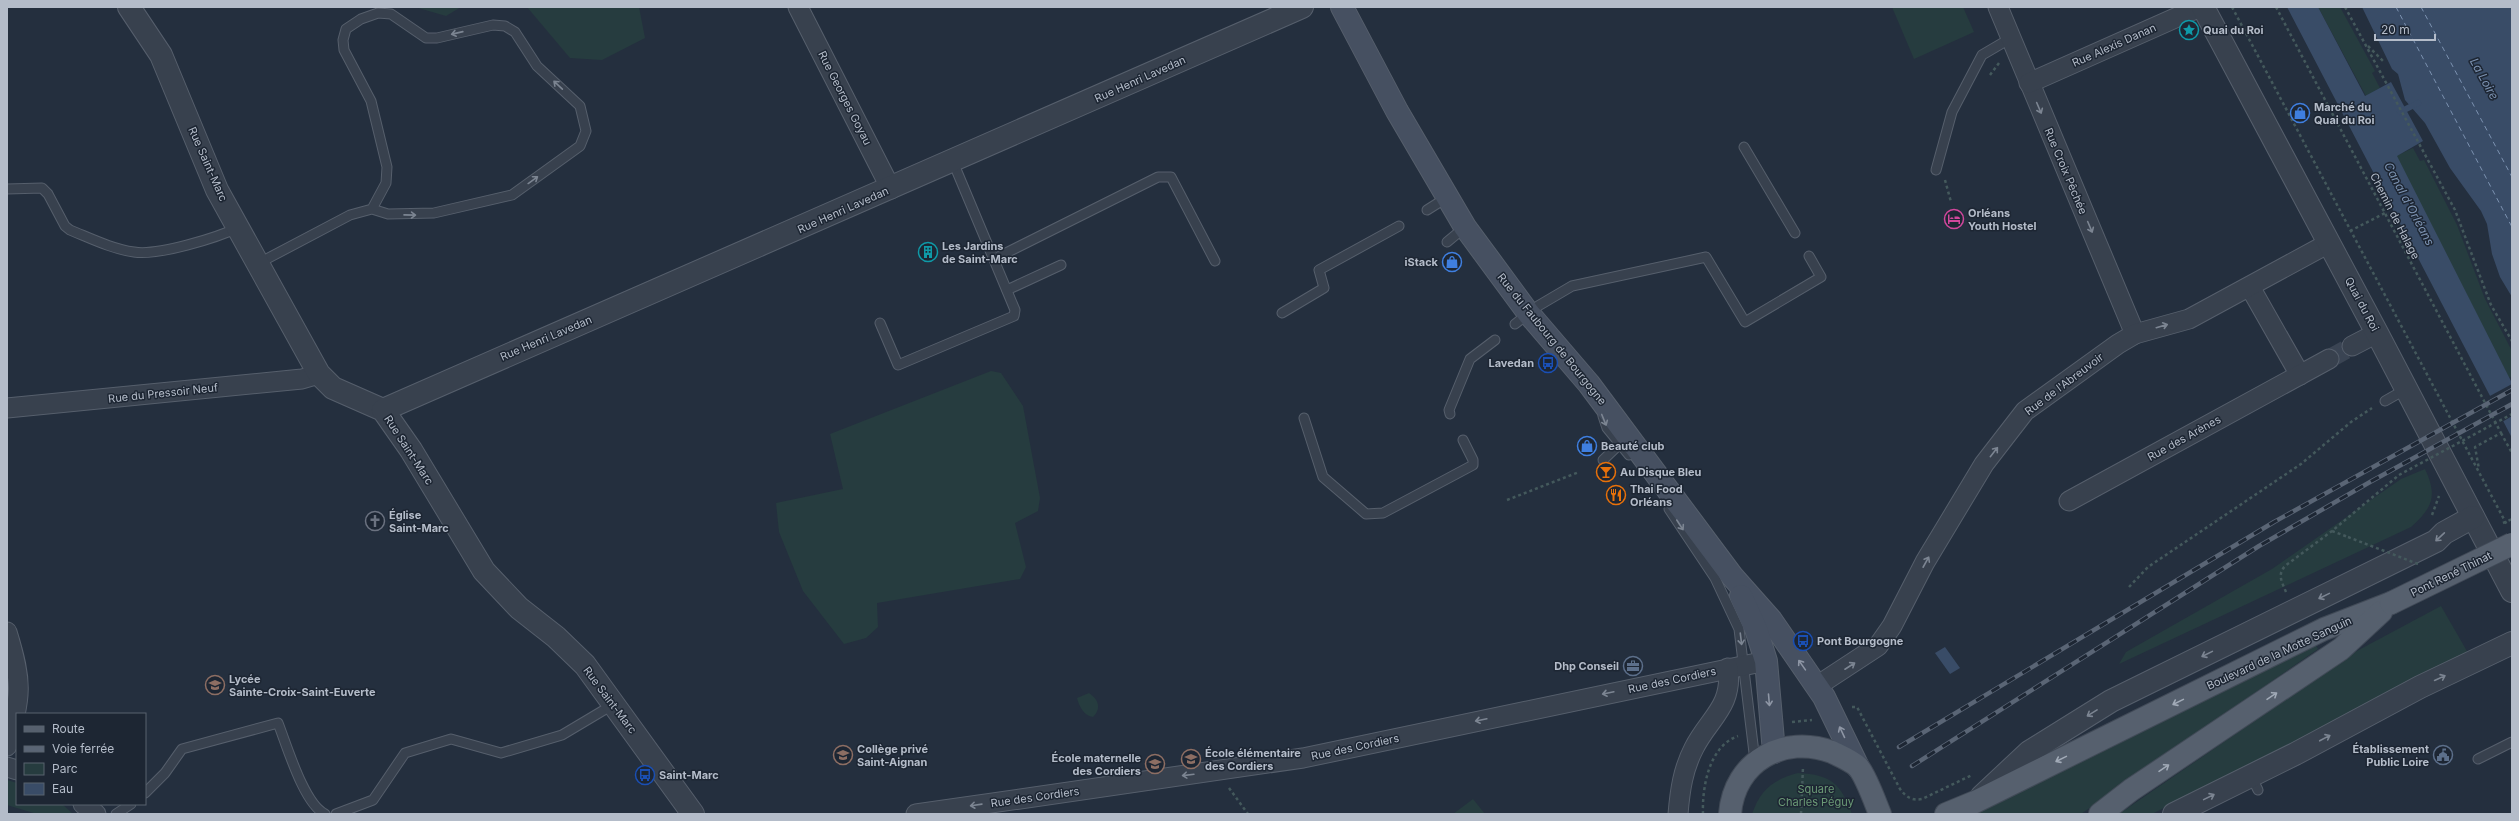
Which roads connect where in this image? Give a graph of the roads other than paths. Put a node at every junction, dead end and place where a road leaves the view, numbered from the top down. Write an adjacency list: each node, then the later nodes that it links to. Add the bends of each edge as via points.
1 (129, 7): 19 (street, Rue Saint-Marc, via 161,55 217,190)
2 (798, 7): 13 (street, Rue Georges Goyau)
3 (1302, 7): 10 (street, Rue Henri Lavedan)
4 (1342, 7): 14 (main road, Rue du Faubourg de Bourgogne, via 1396,111)
5 (1998, 7): 7 (street, Rue Croix Pêchée)
6 (2202, 7): 8 (street, Rue Alexis Danan); 22 (street, Quai du Roi)
7 (2011, 38): 8 (street, Rue Croix Pêchée); 11 (lane, via 1982,55 1952,112)
8 (2029, 83): 34 (street, Rue Croix Pêchée, one-way to 34)
9 (1744, 148): 20 (lane)
10 (952, 162): 13 (street, Rue Henri Lavedan); 24 (lane)
11 (1936, 170)
12 (7, 189): 19 (lane, via 42,188 70,230 124,251 136,253 157,251 228,233)
13 (891, 189): 43 (street, Rue Henri Lavedan)
14 (1446, 198): 16 (lane); 18 (main road, Rue du Faubourg de Bourgogne)
15 (372, 208): 15 (lane, one-way to 15, via 388,214 434,213 512,195 580,146 586,131 580,106 537,66 515,32 505,26 492,25 437,38 426,38 391,14 378,13 361,19 346,29 343,40 344,50 371,101 387,167 386,183); 26 (lane, via 350,215)
16 (1427, 210)
17 (1399, 226): 30 (lane, via 1319,270 1324,288)
18 (1465, 226): 21 (lane); 31 (main road, Rue du Faubourg de Bourgogne)
19 (239, 227): 26 (street, Rue Saint-Marc)
20 (1795, 233)
21 (1447, 242)
22 (2329, 243): 28 (street, Rue de l'Abreuvoir); 33 (street, Quai du Roi)
23 (1809, 256): 31 (lane, via 1821,277 1745,322 1706,257 1572,286)
24 (994, 259): 25 (lane, via 1158,177 1171,176); 29 (lane)
25 (1215, 261)
26 (259, 263): 38 (street, Rue Saint-Marc)
27 (1061, 265): 29 (lane)
28 (2250, 287): 34 (street, Rue de l'Abreuvoir, one-way to 28, via 2189,319); 39 (street)
29 (1007, 290): 32 (lane, via 1015,310 1014,316 898,365)
30 (1282, 312)
31 (1522, 319): 47 (main road, Rue du Faubourg de Bourgogne, via 1590,384)
32 (880, 323)
33 (2377, 332): 36 (street); 40 (street, Quai du Roi)
34 (2135, 334): 62 (street, Rue de l'Abreuvoir, one-way to 34, via 1878,646 1892,626 1925,562 1984,464 2025,411)
35 (1495, 340): 44 (lane, via 1470,358 1449,410)
36 (2352, 346)
37 (2329, 359): 39 (street, Rue des Arènes)
38 (318, 374): 42 (street, Rue du Pressoir Neuf, via 302,379); 43 (street, Rue Saint-Marc, via 333,388)
39 (2300, 374): 51 (street, Rue des Arènes)
40 (2406, 389): 41 (lane); 52 (street, Quai du Roi)
41 (2385, 401)
42 (7, 408)
43 (383, 410): 63 (street, Rue Saint-Marc, via 411,450 484,571 519,608 556,637 585,666)
44 (1450, 414)
45 (1304, 418): 46 (lane, via 1323,477 1366,514 1383,513 1473,465)
46 (1463, 440)
47 (1624, 441): 48 (lane); 49 (lane); 54 (main road, Rue du Faubourg de Bourgogne)
48 (1603, 460)
49 (1634, 463)
50 (1653, 487): 61 (lane, one-way to 61, via 1715,578 1739,629)
51 (2069, 501)
52 (2473, 517): 55 (street, Quai du Roi); 72 (street, Boulevard de la Motte Sanguin, one-way to 72, via 2444,533 2436,541 2111,701 2029,752)
53 (2510, 536): 56 (main road, Pont René Thinat, bridge)
54 (1732, 576): 60 (main road, Rue du Faubourg de Bourgogne, via 1756,629); 62 (main road, Rue du Faubourg de Bourgogne, one-way to 54, via 1771,620)
55 (2512, 591)
56 (2391, 603): 72 (main road, Boulevard de la Motte Sanguin, one-way to 72, via 2324,629); 85 (main road, Boulevard de la Motte Sanguin, one-way to 56, via 2341,649)
57 (7, 632): 59 (street)
58 (2512, 643): 86 (street, one-way to 58, via 2254,783 2420,687)
59 (11, 658): 64 (street, via 20,688)
60 (1766, 661): 61 (street, Rue des Cordiers); 68 (main road, Rue du Faubourg de Bourgogne, one-way to 68)
61 (1736, 667): 68 (lane); 80 (street, Rue des Cordiers, one-way to 80, via 1303,758); 81 (street, via 1723,707 1699,739 1682,778)
62 (1817, 686): 70 (main road, Rue du Faubourg de Bourgogne, one-way to 62, via 1834,714)
63 (614, 704): 78 (lane, via 562,735 502,753 451,739 405,753 373,800); 79 (street, Rue Saint-Marc)
64 (17, 713)
65 (16, 715): 67 (street)
66 (2512, 742): 69 (lane)
67 (7, 746)
68 (1764, 756): 70 (main road, via 1810,746 1838,755); 82 (main road, via 1740,779 1734,792)
69 (2478, 759)
70 (1858, 767): 83 (main road)
71 (146, 792): 77 (lane, via 165,773 182,749 278,723 305,788 317,810)
72 (1975, 802): 84 (main road, Boulevard de la Motte Sanguin)
73 (84, 805): 75 (street)
74 (130, 805): 76 (lane)
75 (96, 814)
76 (116, 814)
77 (324, 814)
78 (336, 814)
79 (693, 814)
80 (916, 814)
81 (1678, 814)
82 (1730, 814)
83 (1880, 814)
84 (1946, 814)
85 (2100, 814)
86 (2174, 814)

